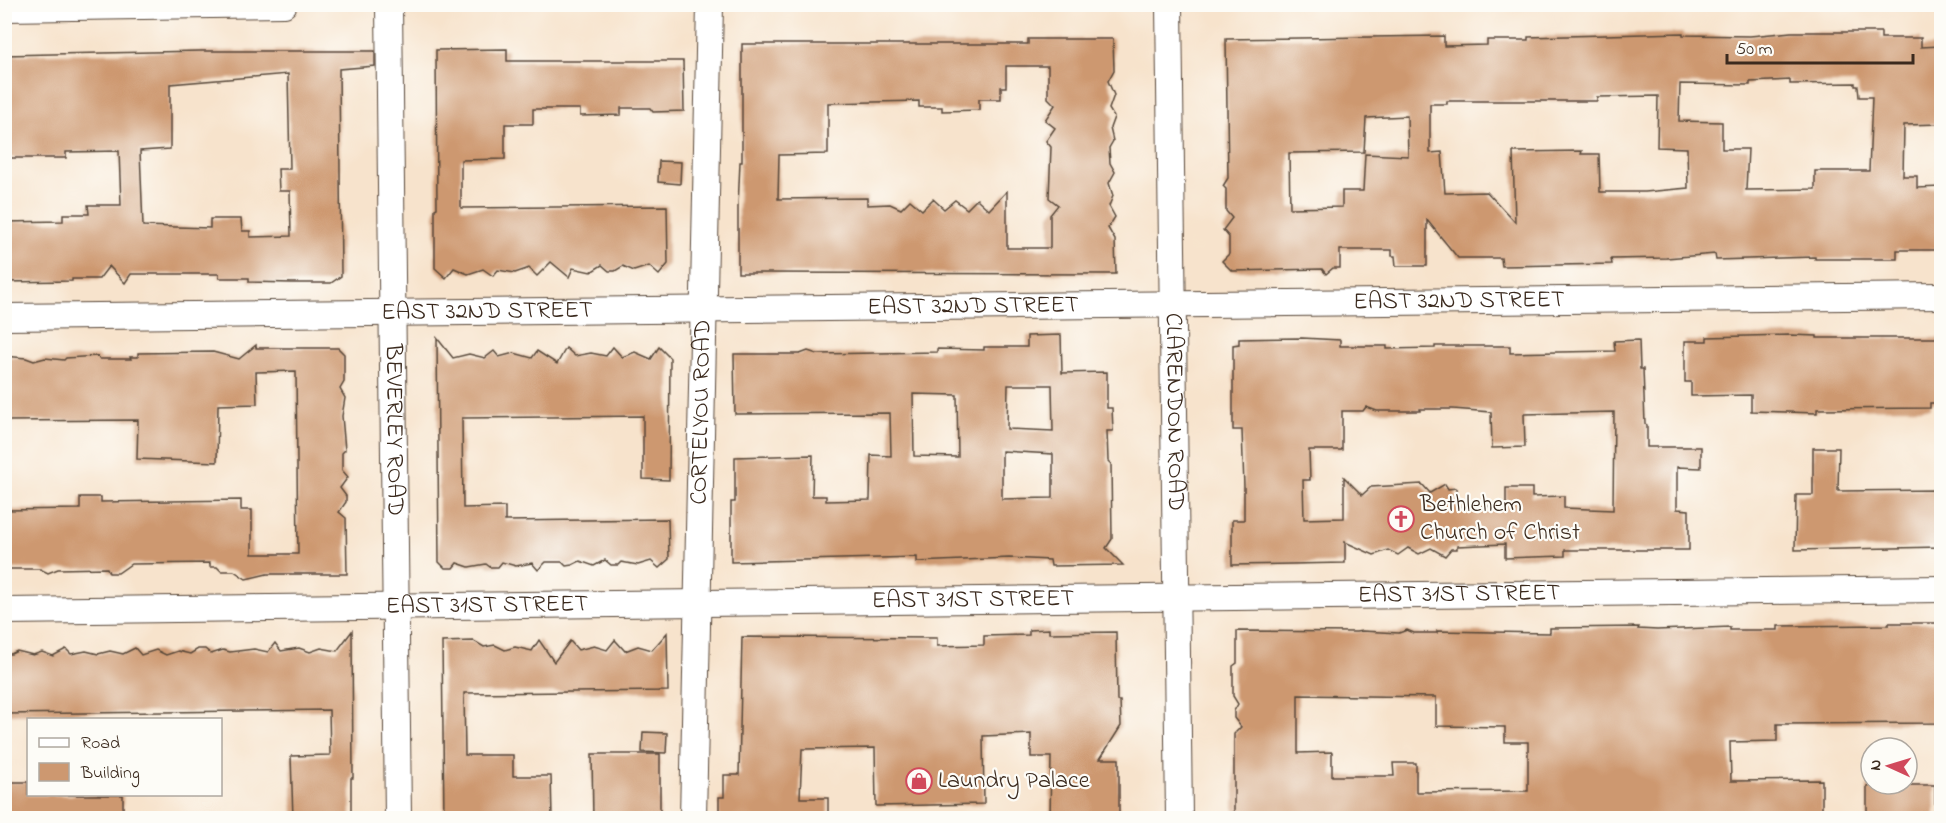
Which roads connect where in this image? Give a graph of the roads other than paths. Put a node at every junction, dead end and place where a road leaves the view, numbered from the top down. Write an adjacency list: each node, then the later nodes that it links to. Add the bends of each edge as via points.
1 (284, 4): 5 (street)
2 (389, 4): 9 (street, BEVERLEY ROAD)
3 (710, 4): 8 (street, CORTELYOU ROAD)
4 (1169, 4): 7 (street, CLARENDON ROAD)
5 (4, 8)
6 (1941, 296): 7 (street, EAST 32ND STREET)
7 (1173, 304): 8 (street, EAST 32ND STREET); 12 (street, CLARENDON ROAD)
8 (704, 309): 9 (street, EAST 32ND STREET); 13 (street, CORTELYOU ROAD)
9 (393, 313): 10 (street, EAST 32ND STREET); 14 (street, BEVERLEY ROAD)
10 (4, 317)
11 (1941, 589): 12 (street, EAST 31ST STREET)
12 (1176, 598): 13 (street, EAST 31ST STREET); 18 (street, CLARENDON ROAD)
13 (698, 603): 14 (street, EAST 31ST STREET); 17 (street, CORTELYOU ROAD)
14 (396, 607): 15 (street, EAST 31ST STREET); 16 (street, BEVERLEY ROAD)
15 (4, 611)
16 (398, 819)
17 (693, 819)
18 (1179, 819)

